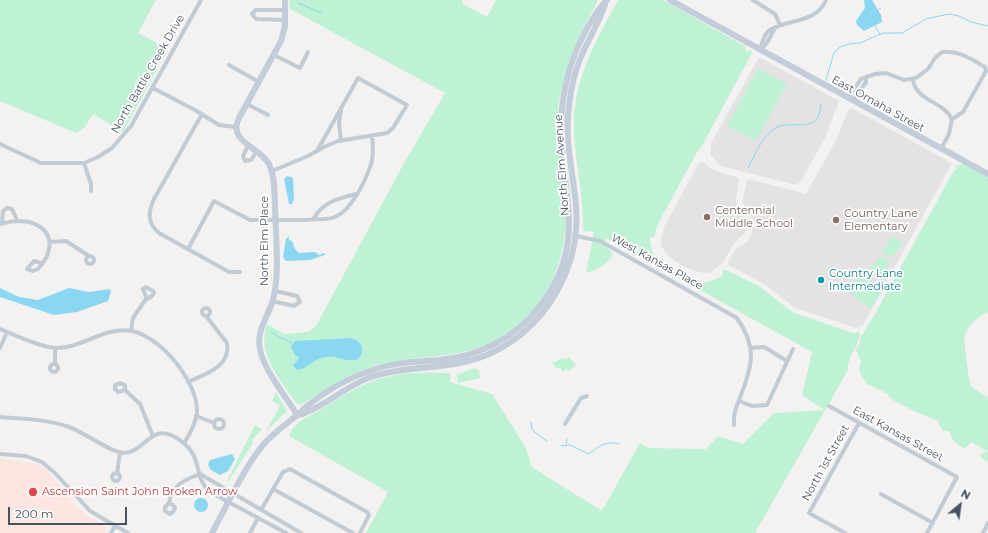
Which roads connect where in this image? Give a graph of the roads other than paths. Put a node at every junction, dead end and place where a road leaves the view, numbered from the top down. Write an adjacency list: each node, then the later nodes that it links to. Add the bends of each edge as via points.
1 (201, 0): 19 (street, North Battle Creek Drive)
2 (285, 0): 7 (main road)
3 (670, 0): 10 (main road, East Omaha Street)
4 (753, 0): 9 (street, via 775,14)
5 (826, 0): 9 (street, via 815,14)
6 (606, 1): 43 (main road, North Elm Avenue, via 584,49 568,108 576,212)
7 (286, 10): 8 (main road); 8 (street, via 256,10 252,14 256,19)
8 (286, 20): 12 (main road, via 283,36)
9 (780, 25): 10 (street, via 775,28)
10 (760, 50): 20 (main road, East Omaha Street)
11 (308, 52): 12 (street, via 300,68)
12 (274, 54): 16 (main road)
13 (229, 65): 16 (street)
14 (866, 78): 15 (street, via 882,73); 17 (street, via 861,79); 18 (street)
15 (913, 80): 25 (street, via 916,90 942,106); 25 (street, via 942,52 951,51 966,56 985,67 986,71 963,112)
16 (259, 82): 21 (main road)
17 (858, 84): 18 (street); 20 (street)
18 (863, 87): 20 (street)
19 (153, 88): 23 (street); 34 (street, North Battle Creek Drive, via 123,138 108,151)
20 (850, 100): 31 (main road, East Omaha Street)
21 (247, 104): 24 (street); 26 (main road)
22 (342, 106): 27 (street, via 358,78 407,105 391,130); 28 (street, via 338,123); 33 (street)
23 (202, 114): 26 (street, via 219,125); 45 (street, via 149,211 150,220 157,231)
24 (268, 115)
25 (952, 119): 31 (street, via 950,134)
26 (236, 128): 30 (main road, North Elm Place, via 240,138)
27 (372, 136): 28 (street); 38 (street, via 374,154)
28 (341, 141): 33 (street)
29 (0, 144): 34 (street, via 41,163)
30 (248, 146): 32 (main road, North Elm Place); 32 (street, via 243,157 245,161 251,160)
31 (941, 149): 36 (main road, East Omaha Street)
32 (257, 151): 35 (main road, North Elm Place, via 266,159)
33 (317, 151): 35 (street)
34 (84, 163): 37 (street)
35 (272, 171): 41 (main road, North Elm Place)
36 (988, 174)
37 (91, 191)
38 (356, 194): 39 (street, via 339,198 324,206); 39 (street, via 344,213 323,220)
39 (314, 218): 41 (street)
40 (17, 220): 42 (street); 42 (street, via 12,209 7,208 3,211); 44 (street, via 38,225 44,230)
41 (275, 221): 45 (street, via 250,220 214,201); 49 (main road, North Elm Place)
42 (1, 223)
43 (572, 236): 58 (street, West Kansas Place, via 600,241 727,311 737,318 745,329); 67 (main road, North Elm Avenue, via 571,259 562,282 516,339 495,351 455,365 406,369 371,377)
44 (49, 242): 46 (street, via 66,241); 47 (street, via 49,254)
45 (188, 249): 48 (street, via 229,272)
46 (89, 256)
47 (41, 263)
48 (240, 272)
49 (275, 291): 51 (main road, North Elm Place); 51 (street, via 297,296 300,302 294,306)
50 (147, 299): 54 (street, via 136,312)
51 (272, 301): 67 (main road, North Elm Place, via 260,330 260,350 266,365)
52 (206, 316): 62 (street, via 227,343 225,359 217,368)
53 (0, 329): 55 (street)
54 (131, 331): 57 (street, via 111,331 72,346); 62 (street, via 159,346 174,361)
55 (7, 332): 56 (street); 57 (street)
56 (0, 348)
57 (55, 348): 61 (street)
58 (751, 348): 60 (street, via 764,347); 65 (street, via 748,375)
59 (793, 349): 60 (street)
60 (787, 361): 65 (street, via 767,405 752,406)
61 (55, 364)
62 (188, 382): 68 (street, via 194,392)
63 (125, 390): 74 (street, via 140,404)
64 (587, 396): 72 (street, via 580,398)
65 (739, 401): 73 (street, via 733,414)
66 (830, 406): 71 (street, East Kansas Street)
67 (298, 415): 81 (main road, via 263,444)
68 (196, 416): 70 (street); 75 (street, via 191,433)
69 (0, 417): 76 (street, via 49,421 69,427)
70 (214, 423)
71 (859, 423): 87 (street, East Kansas Street, via 957,478); 98 (street, North 1st Street, via 809,513)
72 (565, 424)
73 (734, 425)
74 (153, 436): 75 (street, via 168,434); 76 (street, via 134,450)
75 (184, 443): 79 (street, via 194,453)
76 (120, 452): 78 (street)
77 (0, 454): 89 (street, via 26,456 42,462 90,511)
78 (117, 474)
79 (200, 474): 81 (street); 83 (street, via 206,488); 84 (street, via 176,486)
80 (273, 489): 85 (street); 96 (street); 97 (street, via 283,472 290,469 368,512 369,515)
81 (234, 494): 83 (main road); 85 (street)
82 (881, 494): 87 (street)
83 (229, 502): 86 (street); 92 (main road)
84 (169, 503)
85 (261, 510): 95 (street)
86 (258, 518): 93 (street); 94 (street)
87 (933, 523): 99 (street)
88 (988, 523): 100 (street)
89 (115, 526): 90 (street); 91 (street)
90 (111, 533)
91 (128, 533)
92 (212, 533)
93 (250, 533)
94 (286, 533)
95 (302, 533)
96 (353, 533)
97 (360, 533)
98 (845, 533)
99 (927, 533)
100 (983, 533)

